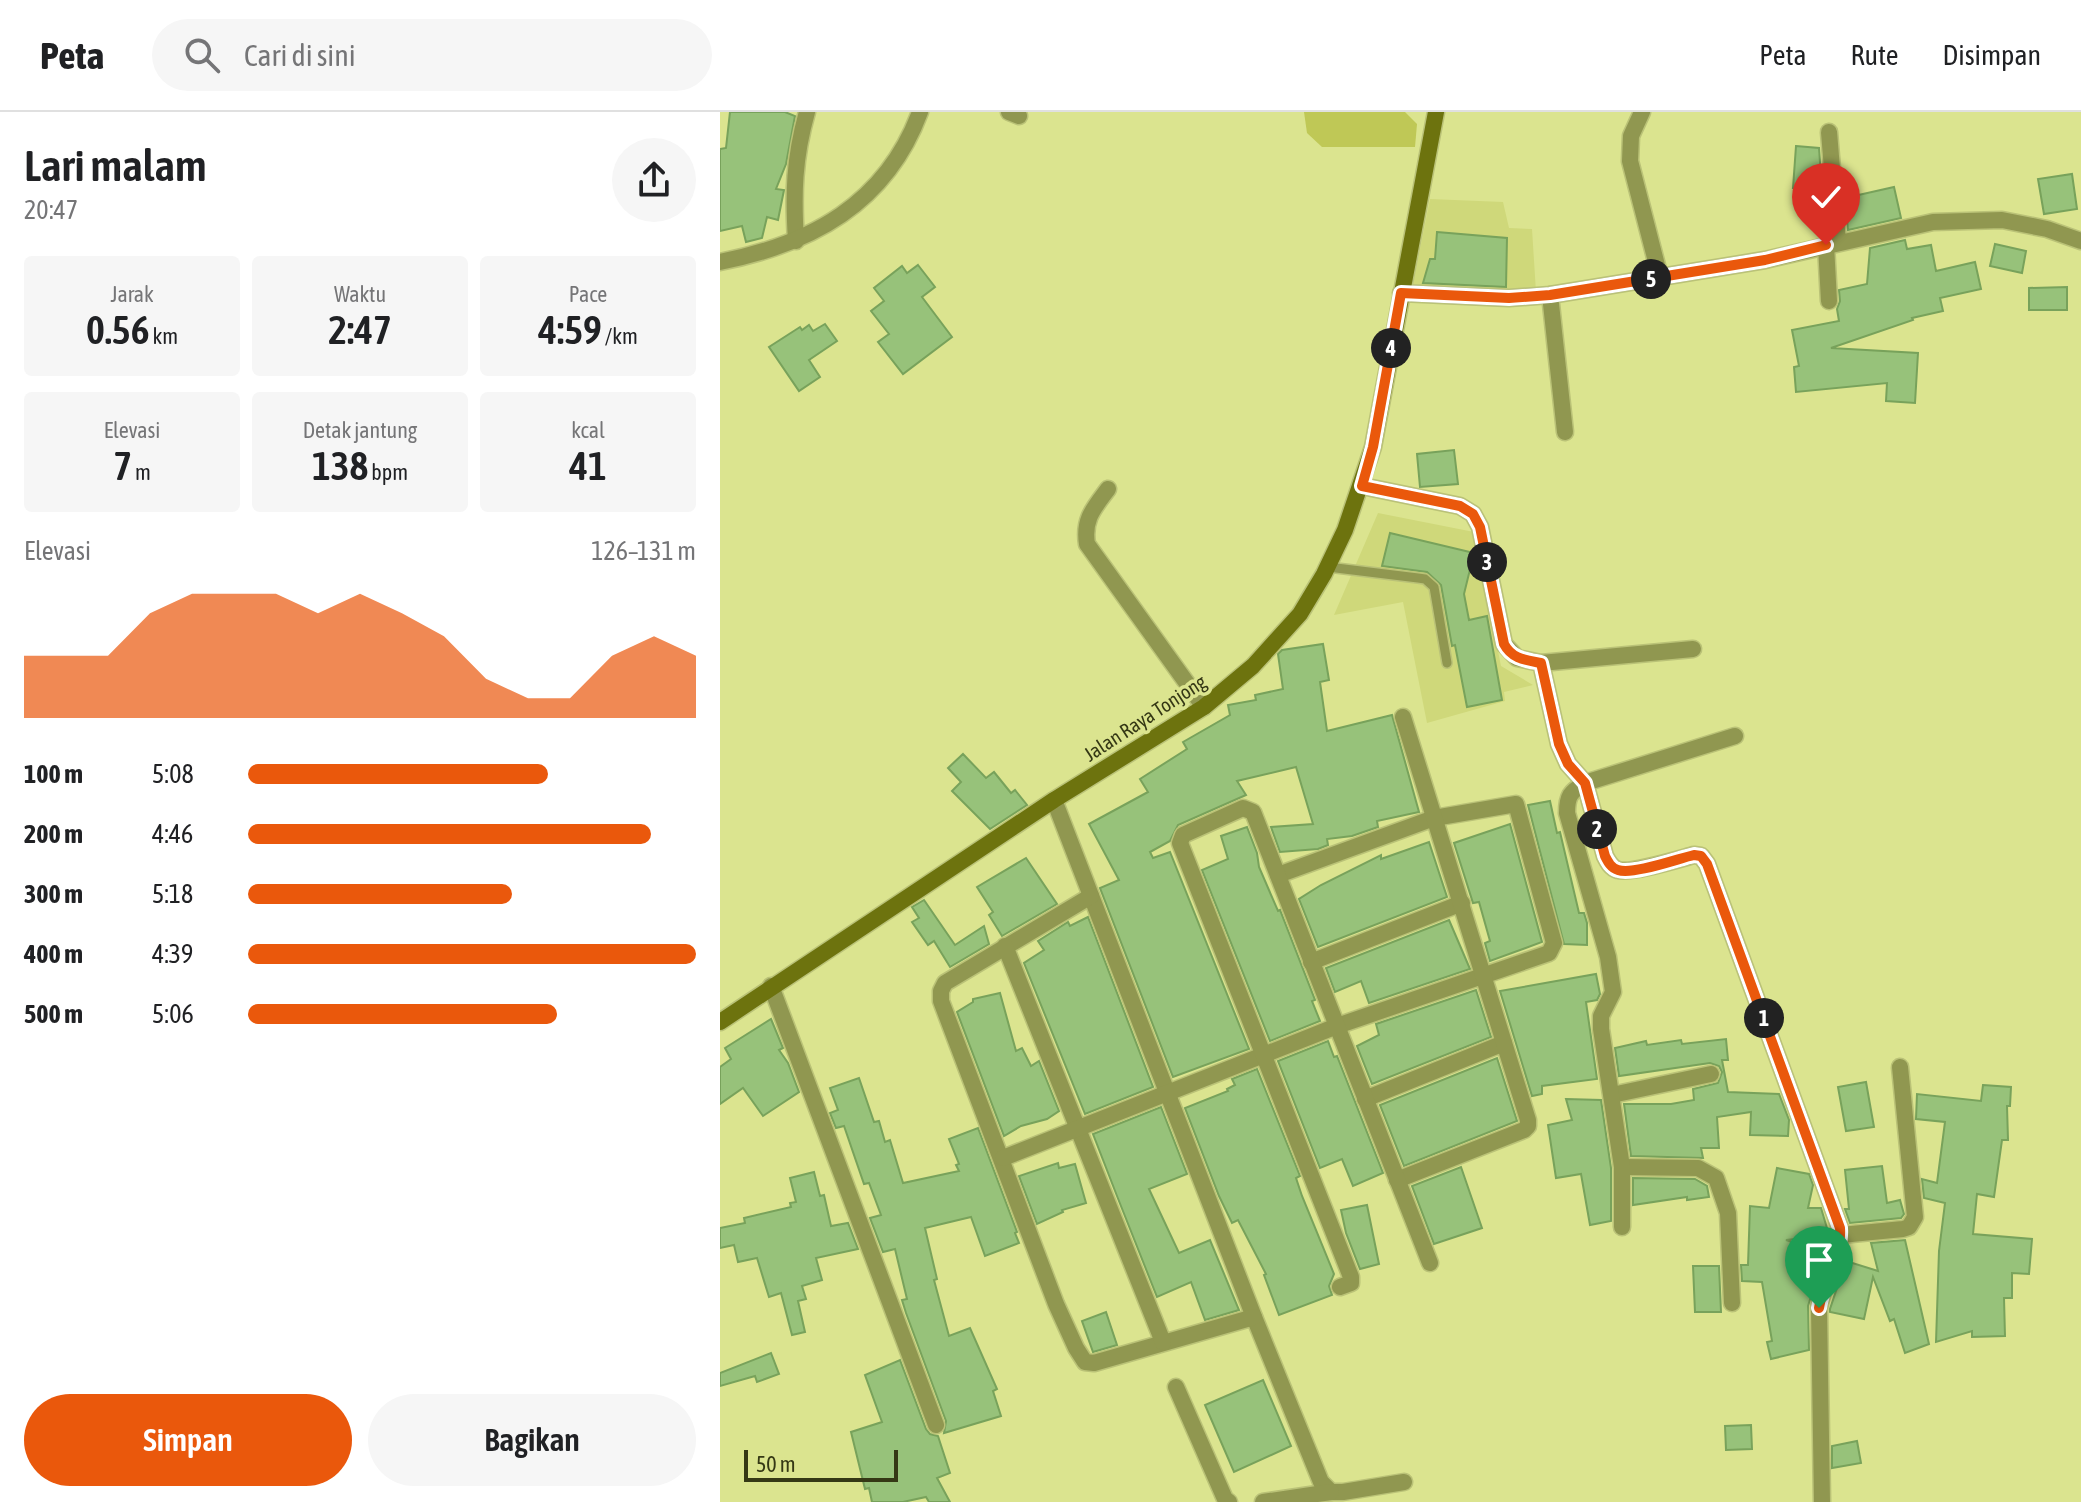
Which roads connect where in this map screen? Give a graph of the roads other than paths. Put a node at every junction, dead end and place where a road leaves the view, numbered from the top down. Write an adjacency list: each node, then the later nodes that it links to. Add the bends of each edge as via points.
1 (807, 112): 6 (street, via 794,167)
2 (920, 112): 6 (street, via 891,168 860,203)
3 (1436, 112): 11 (main road, Jalan Raya Tonjong)
4 (1642, 112): 10 (street, via 1631,136 1630,161)
5 (1829, 132): 8 (street)
6 (796, 241): 9 (street)
7 (2081, 241): 8 (street, via 2002,220 1963,220)
8 (1832, 243): 10 (street); 13 (street)
9 (720, 262)
10 (1660, 277): 12 (street)
11 (1401, 293): 12 (street); 15 (main road, Jalan Raya Tonjong)
12 (1550, 295): 14 (street)
13 (1829, 301)
14 (1565, 432)
15 (1362, 486): 17 (main road, Jalan Raya Tonjong); 20 (street, via 1460,506 1473,514 1507,651)
16 (1108, 489): 21 (street, via 1088,516 1087,544)
17 (1328, 567): 19 (lane, via 1430,583); 21 (main road, Jalan Raya Tonjong, via 1280,639)
18 (1693, 649): 20 (street)
19 (1447, 663)
20 (1541, 663): 24 (street, via 1559,744)
21 (1204, 707): 25 (main road, Jalan Raya Tonjong)
22 (1403, 717): 26 (street)
23 (1735, 736): 24 (street)
24 (1585, 783): 41 (street, via 1570,791 1567,813 1608,957 1613,992 1601,1016 1601,1029); 48 (street, via 1610,866 1630,870 1694,855 1707,864)
25 (1054, 800): 28 (street); 33 (main road, Jalan Raya Tonjong)
26 (1434, 818): 27 (street); 29 (street); 32 (street, via 1511,803 1518,808 1553,949)
27 (1278, 875): 31 (street); 37 (street, via 1249,809 1180,838)
28 (1091, 896): 30 (street); 40 (street)
29 (1462, 903): 31 (street); 32 (street)
30 (1005, 946): 43 (street); 44 (street, via 945,983 941,991)
31 (1311, 962): 35 (street)
32 (1485, 976): 35 (street); 36 (street)
33 (771, 986): 34 (main road, Jalan Raya Tonjong); 55 (street)
34 (720, 1022)
35 (1337, 1026): 37 (street); 42 (street)
36 (1504, 1043): 42 (street); 46 (street, via 1528,1126)
37 (1265, 1054): 40 (street); 50 (street, via 1351,1277 1351,1283)
38 (1900, 1067): 48 (street, via 1915,1217 1903,1229)
39 (1711, 1074): 41 (street)
40 (1168, 1092): 43 (street); 52 (street)
41 (1612, 1095): 45 (street)
42 (1365, 1099): 46 (street)
43 (1077, 1128): 44 (street); 53 (street)
44 (1003, 1158): 53 (street, via 1056,1304 1085,1362)
45 (1622, 1167): 47 (street); 51 (street, via 1698,1168 1716,1178 1728,1213)
46 (1397, 1180): 49 (street)
47 (1622, 1227)
48 (1841, 1235): 60 (street, via 1819,1308)
49 (1430, 1263)
50 (1340, 1287)
51 (1732, 1303)
52 (1254, 1317): 53 (street); 57 (street, via 1321,1482)
53 (1163, 1342)
54 (1176, 1387): 58 (street)
55 (936, 1425)
56 (1404, 1482): 57 (street)
57 (1331, 1492): 59 (street)
58 (1229, 1502)
59 (1263, 1502)
60 (1822, 1502)

